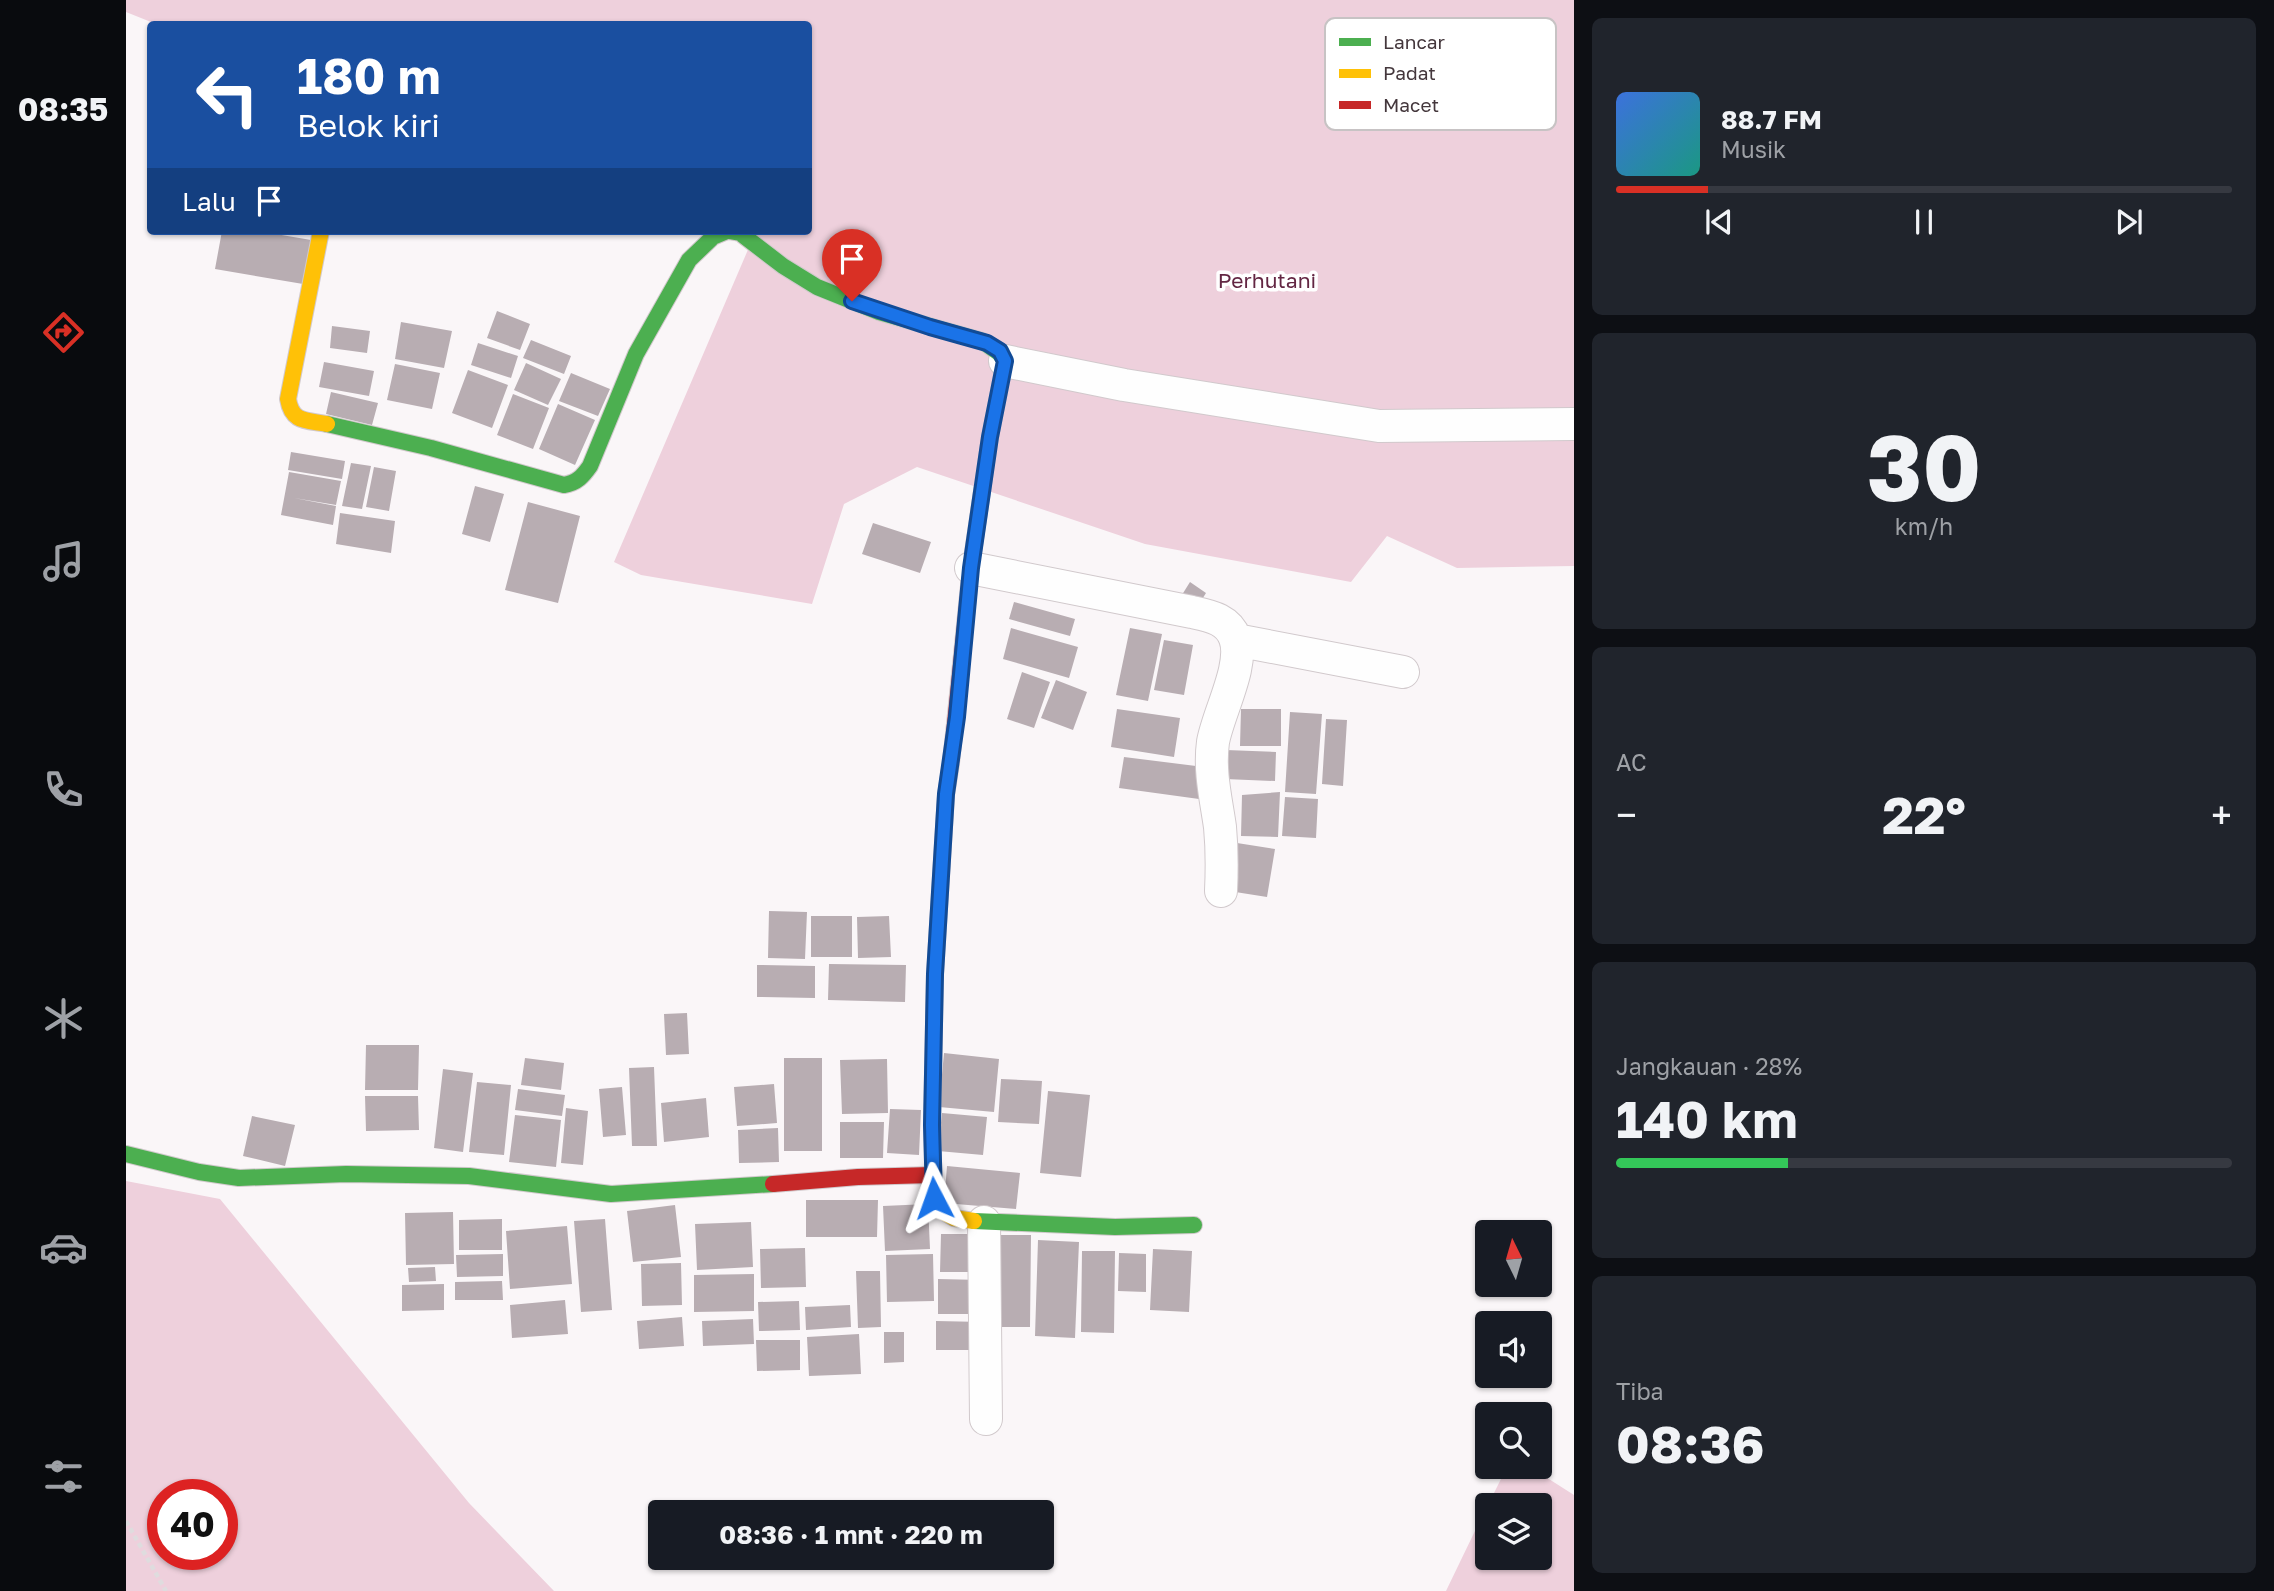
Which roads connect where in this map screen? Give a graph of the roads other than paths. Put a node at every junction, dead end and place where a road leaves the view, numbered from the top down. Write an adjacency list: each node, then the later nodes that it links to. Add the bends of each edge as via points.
1 (320, 235): 2 (street, via 288,399 292,415 457,452 564,485 581,479 590,466 636,354 689,260)
2 (718, 235)
3 (743, 235): 4 (street, via 828,292 987,343 1000,351)
4 (1005, 361): 5 (street, via 1379,426); 6 (street)
5 (1574, 424)
6 (971, 568): 7 (street, via 1215,617 1229,626); 11 (street, via 939,892)
7 (1236, 640): 8 (street); 9 (street, via 1237,661 1213,741)
8 (1403, 672)
9 (1221, 891)
10 (126, 1154): 11 (street, via 239,1178 469,1176 611,1194)
11 (932, 1175): 12 (street, via 934,1198 942,1211)
12 (984, 1222): 13 (street); 14 (street)
13 (1194, 1225)
14 (986, 1419)

